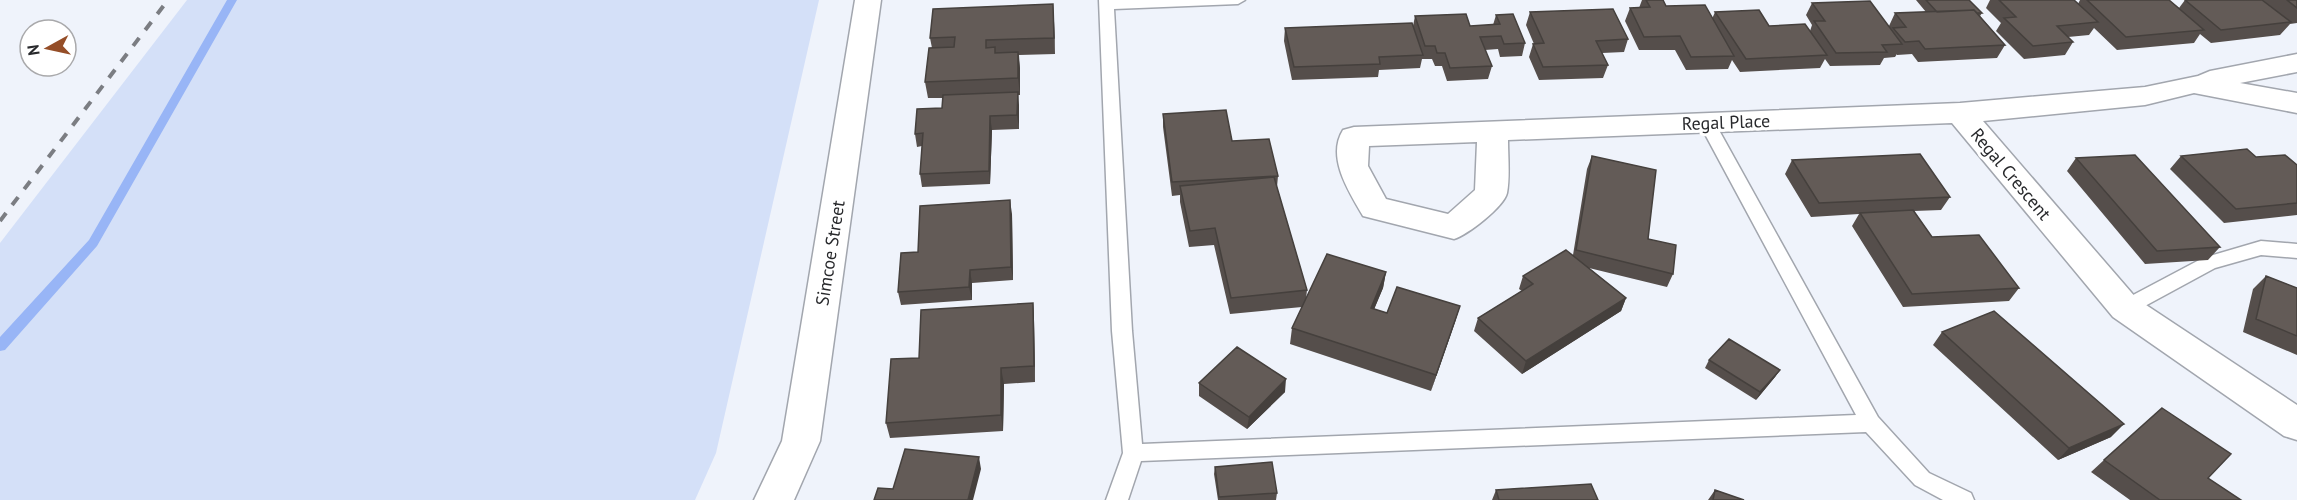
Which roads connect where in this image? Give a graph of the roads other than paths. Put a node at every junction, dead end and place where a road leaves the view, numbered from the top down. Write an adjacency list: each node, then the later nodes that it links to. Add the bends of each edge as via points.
1 (868, 0): 15 (street, Simcoe Street, via 801,441)
2 (1238, 0): 3 (lane)
3 (1107, 2): 14 (lane, via 1122,331)
4 (2297, 63): 5 (street)
5 (2194, 84): 6 (street, Regal Crescent); 7 (street, Regal Crescent, via 2145,96)
6 (2297, 103)
7 (1960, 114): 8 (street, Regal Place); 11 (street, Regal Crescent)
8 (1707, 123): 9 (street, Regal Place); 12 (lane)
9 (1493, 131): 9 (street, Regal Place, via 1491,194 1454,227 1374,208 1353,166 1354,137)
10 (2297, 252): 11 (lane, via 2261,248 2209,263)
11 (2125, 308): 13 (street, Regal Crescent)
12 (1871, 423): 14 (lane); 17 (lane, via 1922,479)
13 (2297, 425)
14 (1132, 453): 16 (lane)
15 (774, 500)
16 (1117, 500)
17 (1963, 500)

